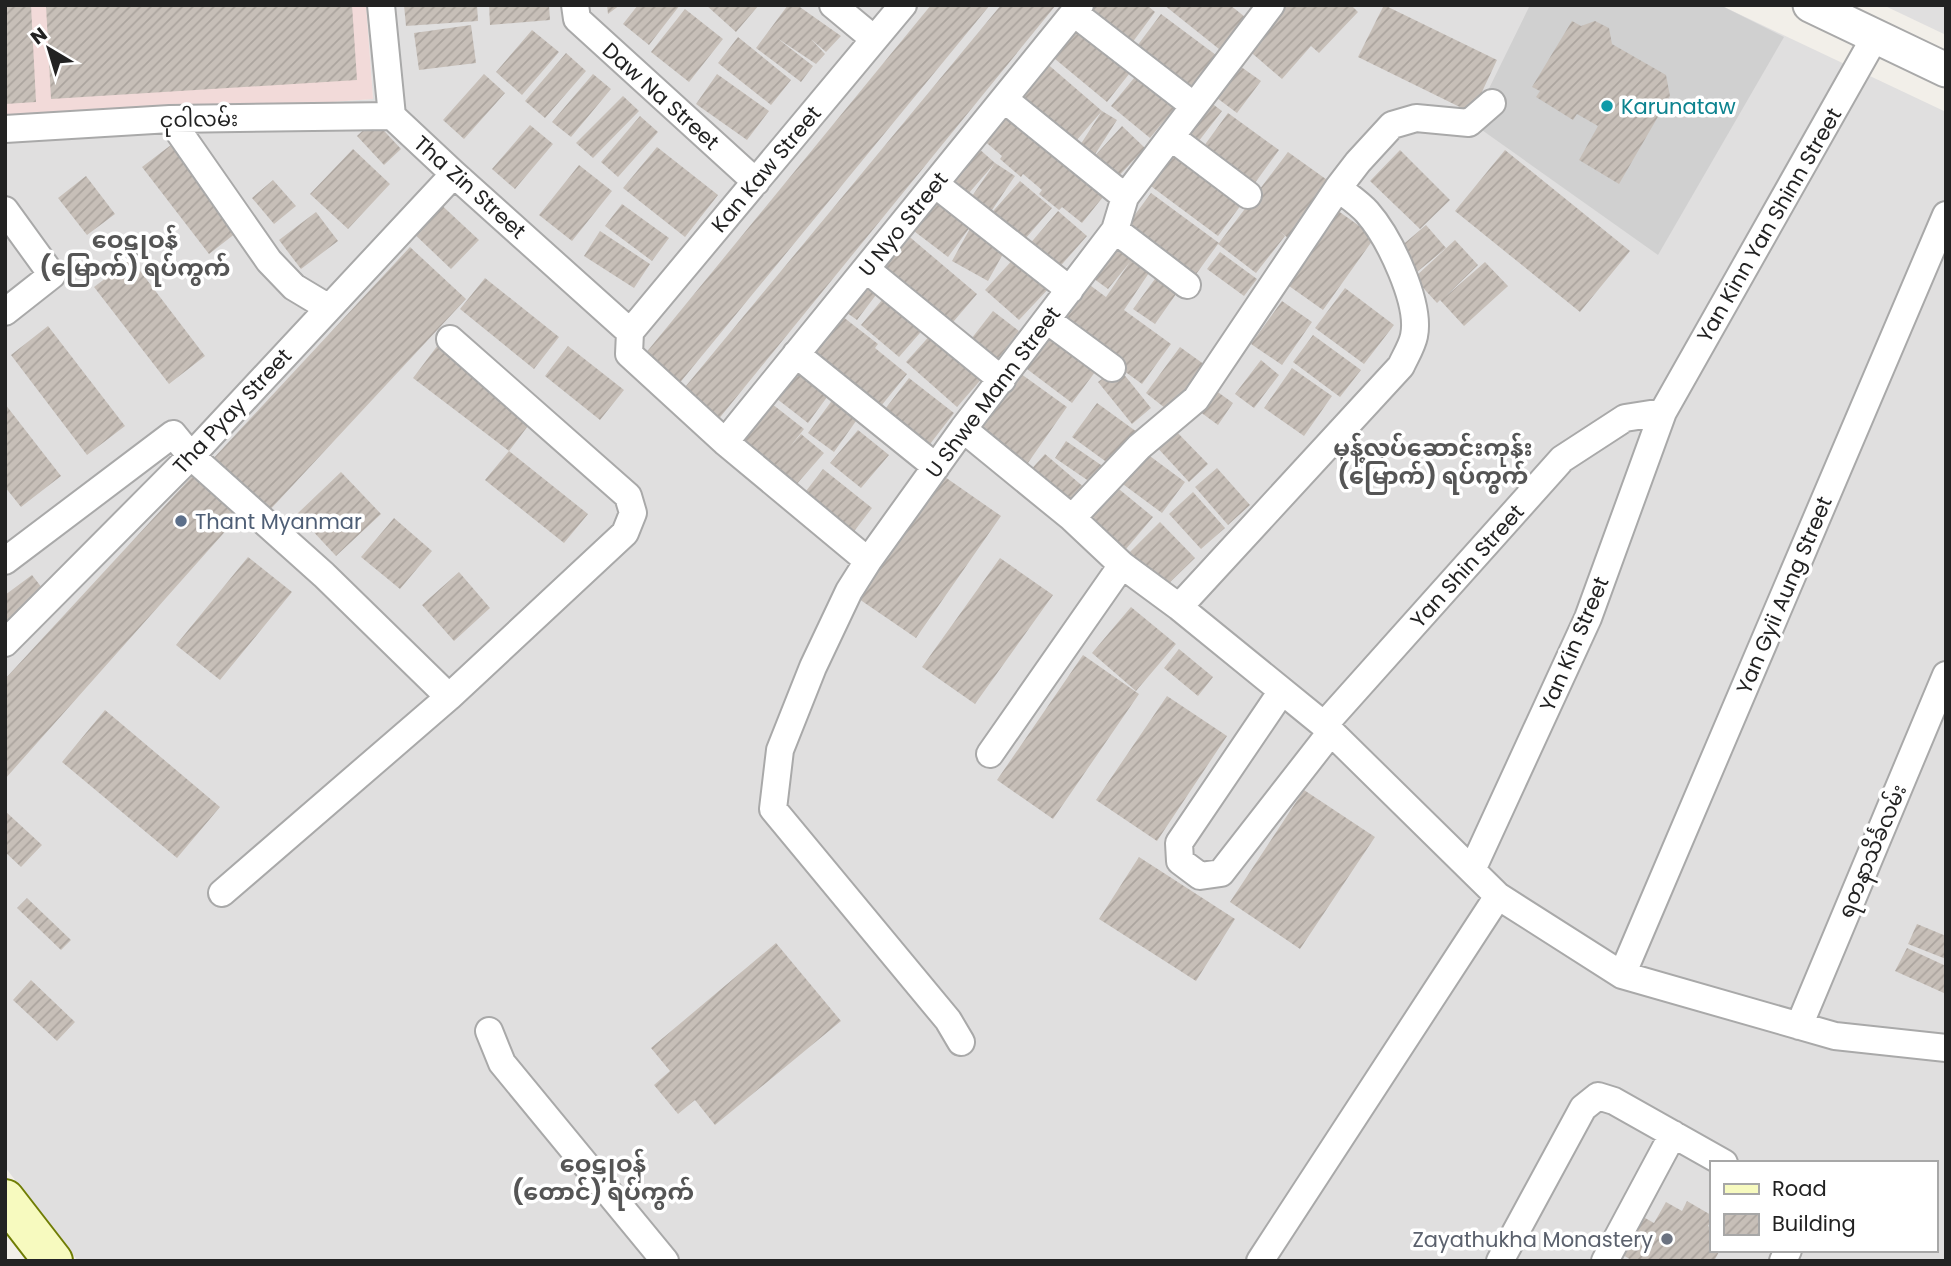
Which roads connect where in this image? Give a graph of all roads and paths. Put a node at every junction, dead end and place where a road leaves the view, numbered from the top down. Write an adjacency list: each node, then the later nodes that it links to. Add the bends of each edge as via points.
1 (381, 5): 14 (street)
2 (575, 5): 19 (street, Daw Na Street, via 577,19)
3 (833, 5): 9 (street)
4 (903, 5): 9 (street, Kan Kaw Street)
5 (1271, 5): 13 (street, U Shwe Mann Street)
6 (1810, 5): 8 (street)
7 (1077, 9): 11 (street, U Nyo Street); 13 (street)
8 (1875, 37): 10 (street); 38 (street, Yan Kinn Yan Shinn Street)
9 (874, 39): 19 (street, Kan Kaw Street)
10 (1946, 70)
11 (1004, 99): 20 (street, U Nyo Street); 23 (street)
12 (1492, 103): 21 (street, via 1469,123 1416,118 1392,125)
13 (1194, 106): 17 (street, U Shwe Mann Street)
14 (392, 116): 15 (street, ငုဝါလမ်း); 18 (street, Tha Zin Street)
15 (170, 119): 16 (street, ငုဝါလမ်း); 30 (street, via 270,261 294,287)
16 (5, 129)
17 (1171, 137): 22 (street); 23 (street, U Shwe Mann Street)
18 (454, 174): 30 (street, Tha Pyay Street); 33 (street, Tha Zin Street)
19 (756, 181): 33 (street, Kan Kaw Street)
20 (935, 184): 27 (street, U Nyo Street); 29 (street)
21 (1338, 188): 43 (street, via 1196,400 1139,447); 47 (street, via 1366,211 1379,229 1408,286 1415,313 1414,336 1401,366)
22 (1248, 195)
23 (1125, 197): 26 (street, U Shwe Mann Street)
24 (5, 210): 31 (street, via 52,275)
25 (1946, 215): 57 (street, Yan Gyii Aung Street)
26 (1115, 230): 28 (street); 29 (street, U Shwe Mann Street)
27 (866, 269): 35 (street, U Nyo Street); 37 (street)
28 (1187, 285)
29 (1070, 290): 32 (street, U Shwe Mann Street)
30 (329, 308): 41 (street, Tha Pyay Street)
31 (5, 312)
32 (1047, 320): 36 (street); 37 (street, U Shwe Mann Street)
33 (630, 332): 40 (street, via 629,354)
34 (450, 339): 51 (street, via 628,496 633,513 625,533)
35 (796, 354): 40 (street, U Nyo Street); 42 (street)
36 (1112, 368)
37 (1002, 380): 39 (street, U Shwe Mann Street)
38 (1663, 412): 52 (street, Yan Shin Street, via 1625,418 1562,460); 54 (street, Yan Kin Street, via 1588,618)
39 (963, 429): 42 (street, U Shwe Mann Street); 43 (street)
40 (725, 442): 45 (street)
41 (191, 456): 44 (street, via 173,434); 48 (street, Tha Pyay Street); 51 (street, via 324,575)
42 (936, 467): 45 (street, U Shwe Mann Street)
43 (1072, 518): 46 (street)
44 (9, 549)
45 (869, 561): 60 (street, U Shwe Mann Street, via 818,656 780,750 773,810 948,1020)
46 (1122, 565): 47 (street); 53 (street)
47 (1179, 607): 50 (street)
48 (5, 643)
49 (1946, 675): 58 (street, ရတနာသိင်္ခလမ်း)
50 (1282, 691): 52 (street); 52 (street, Yan Shin Street, via 1178,843 1180,861 1200,876 1221,873)
51 (449, 697): 55 (street)
52 (1327, 729): 54 (street)
53 (990, 754)
54 (1472, 870): 56 (street)
55 (222, 893)
56 (1498, 896): 57 (street); 67 (street)
57 (1622, 975): 58 (street)
58 (1799, 1026): 61 (street, via 1835,1036)
59 (489, 1031): 66 (street, via 502,1063)
60 (961, 1042)
61 (1946, 1048)
62 (1673, 1134): 63 (street); 68 (street, via 1598,1096 1583,1108); 69 (street)
63 (1720, 1161)
64 (11, 1206): 65 (main road)
65 (53, 1261)
66 (665, 1261)
67 (1260, 1261)
68 (1500, 1261)
69 (1605, 1261)

